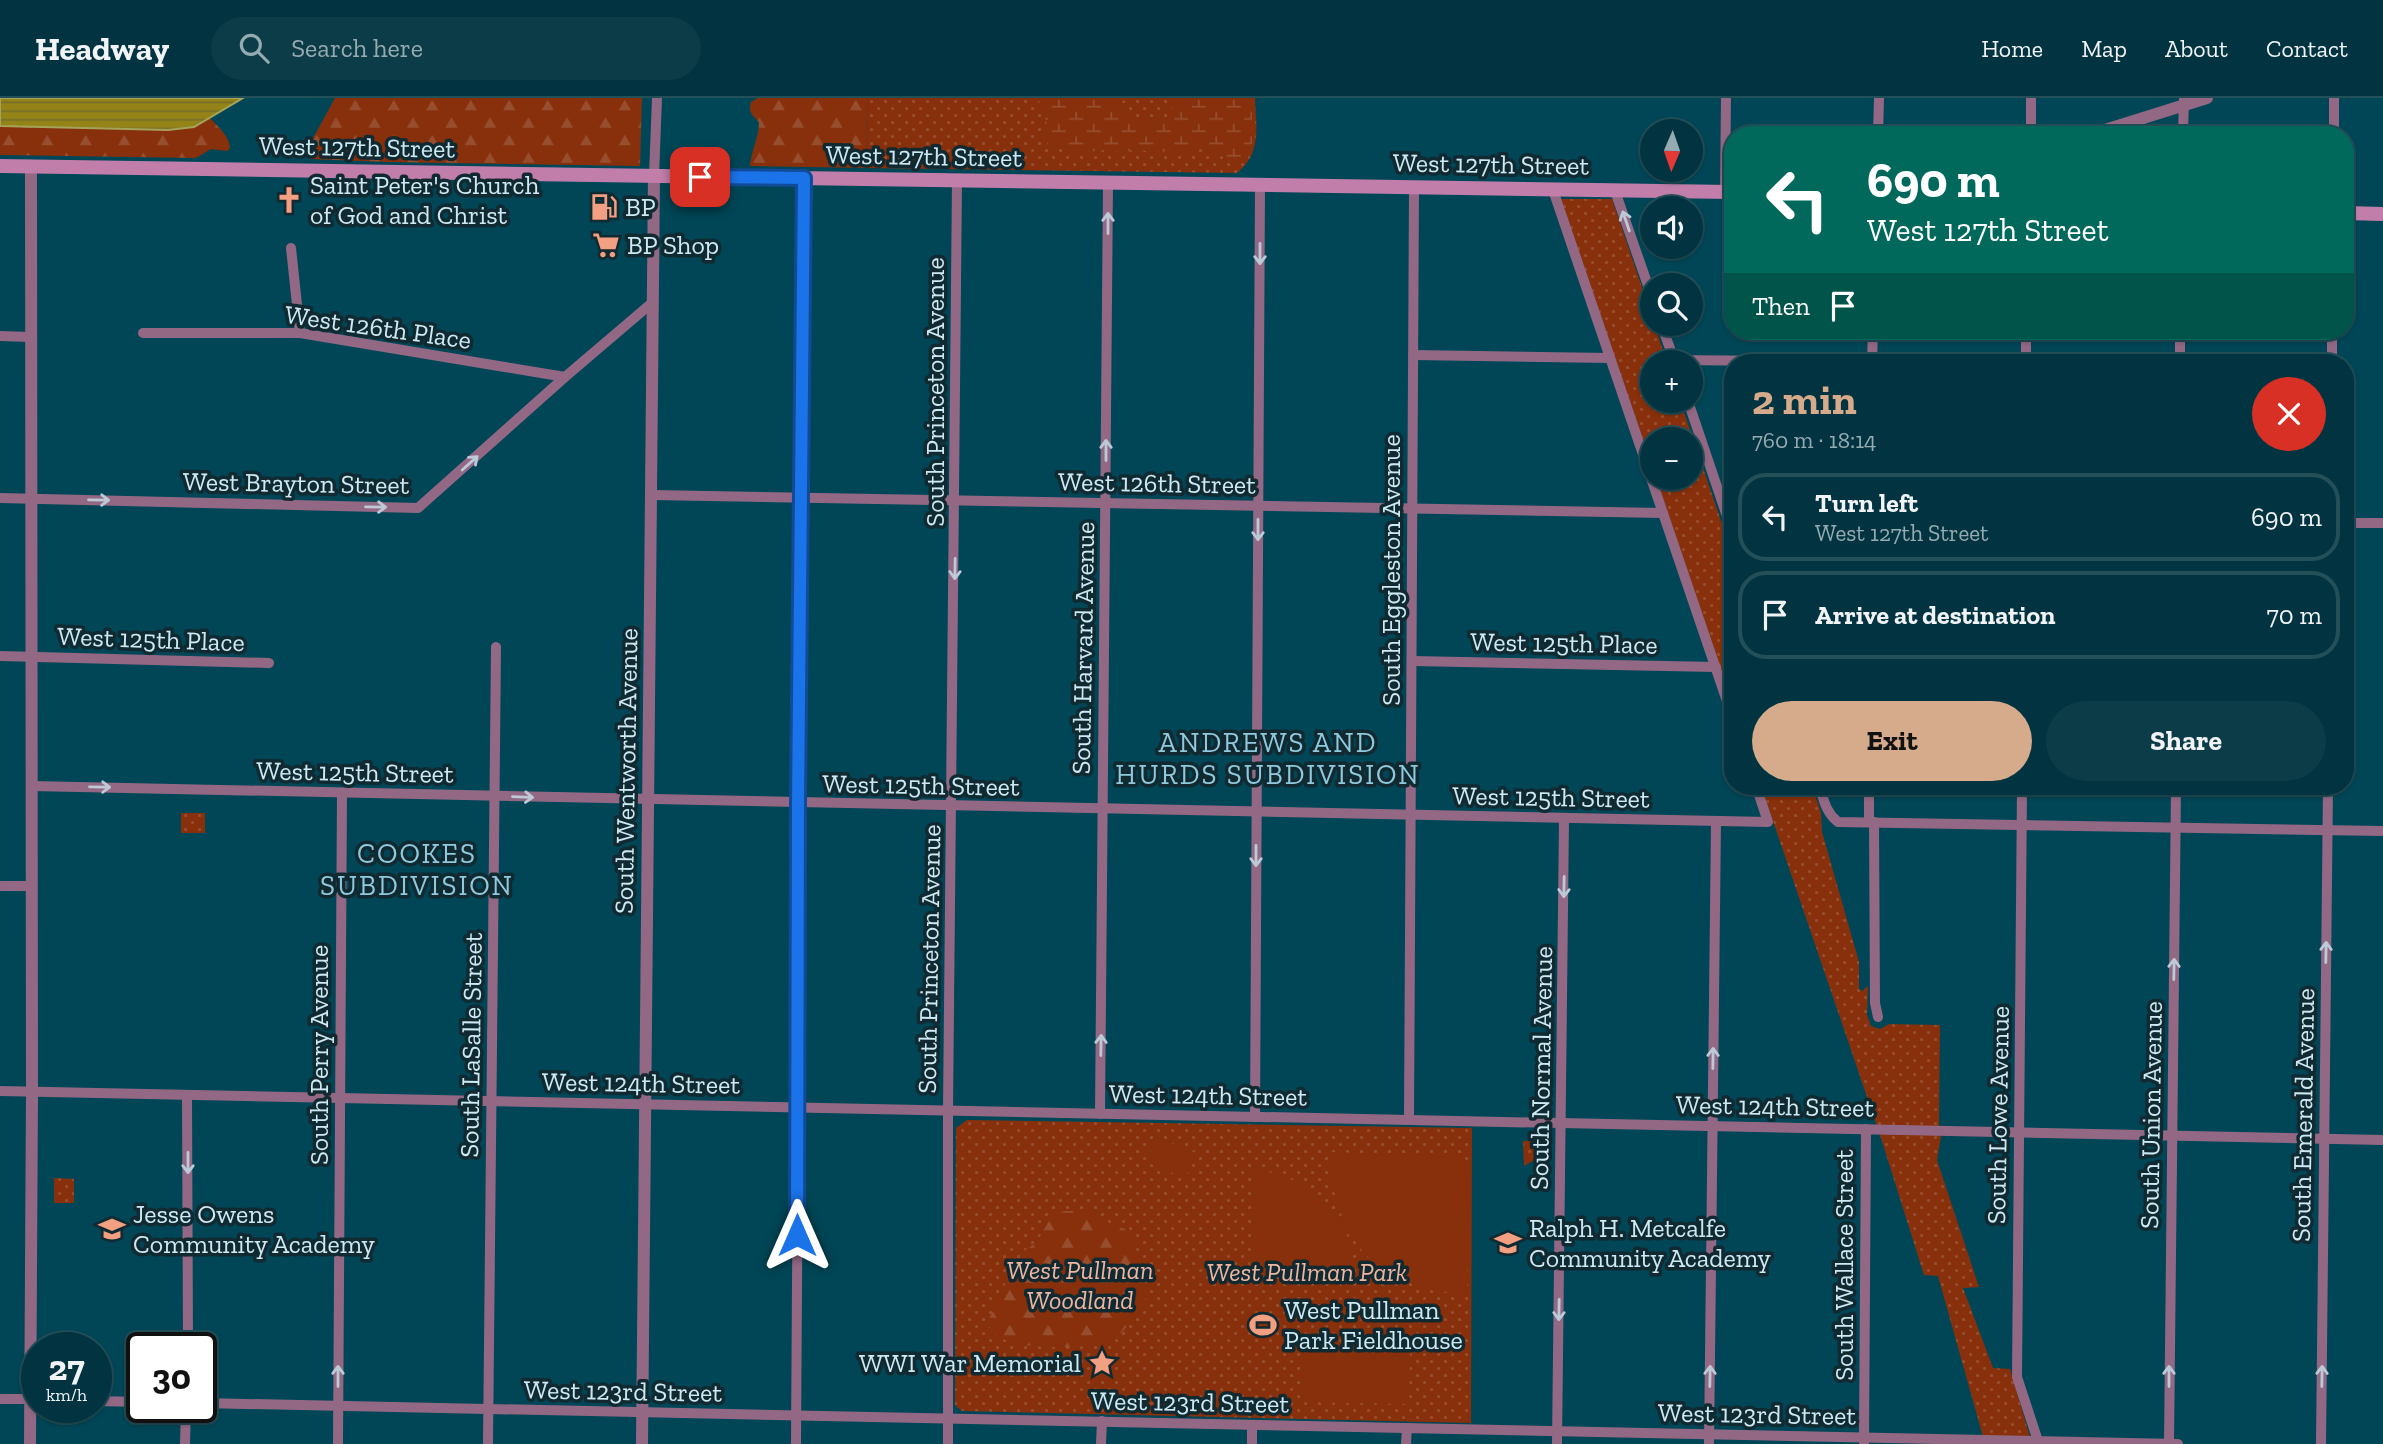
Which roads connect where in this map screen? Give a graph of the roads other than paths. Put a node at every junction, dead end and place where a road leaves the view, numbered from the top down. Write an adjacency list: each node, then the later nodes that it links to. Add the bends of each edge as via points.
1 (657, 98): 16 (street, South Wentworth Avenue)
2 (1726, 98): 8 (street)
3 (1879, 98): 9 (street)
4 (2031, 98): 10 (street)
5 (2207, 98): 7 (street)
6 (2334, 98): 13 (street)
7 (2183, 102): 11 (street); 12 (street)
8 (1727, 126)
9 (1878, 126)
10 (2031, 126)
11 (2115, 126)
12 (2183, 126)
13 (2334, 126)
14 (0, 166): 15 (main road, West 127th Street)
15 (31, 167): 16 (main road, West 127th Street); 33 (street)
16 (654, 176): 17 (main road, West 127th Street); 29 (street, South Wentworth Avenue)
17 (804, 178): 18 (main road, West 127th Street); 42 (street)
18 (957, 181): 19 (main road, West 127th Street); 45 (street, South Princeton Avenue)
19 (1108, 183): 20 (main road, West 127th Street); 46 (street, South Harvard Avenue, one-way to 19)
20 (1260, 185): 21 (main road, West 127th Street); 47 (street, one-way to 47)
21 (1414, 187): 22 (main road, West 127th Street); 34 (street, South Eggleston Avenue)
22 (1553, 190): 23 (main road, West 127th Street); 35 (street)
23 (1615, 191): 24 (main road, West 127th Street); 28 (street, one-way to 23)
24 (1724, 192)
25 (2354, 213): 26 (main road)
26 (2383, 214)
27 (291, 248): 31 (street)
28 (1643, 273)
29 (653, 303): 38 (street, West Brayton Street); 40 (street, South Wentworth Avenue)
30 (143, 333): 31 (street, West 126th Place)
31 (300, 333): 38 (street, West 126th Place)
32 (0, 336): 33 (street)
33 (31, 337): 43 (street)
34 (1413, 355): 35 (street); 48 (street, South Eggleston Avenue)
35 (1610, 358): 49 (street)
36 (1703, 361): 37 (street)
37 (1724, 361)
38 (565, 377): 43 (street, West Brayton Street, one-way to 38, via 418,508)
39 (1692, 413): 44 (street)
40 (651, 495): 42 (street, West 126th Street); 68 (street, South Wentworth Avenue)
41 (0, 498): 43 (street, West Brayton Street)
42 (801, 498): 45 (street, West 126th Street); 69 (street)
43 (31, 499): 54 (street)
44 (1724, 499)
45 (956, 501): 46 (street, West 126th Street); 70 (street, South Princeton Avenue, one-way to 70)
46 (1106, 503): 47 (street, West 126th Street); 71 (street, South Harvard Avenue)
47 (1258, 506): 48 (street, West 126th Street); 72 (street, one-way to 72)
48 (1412, 509): 49 (street, West 126th Street); 55 (street, South Eggleston Avenue)
49 (1663, 513): 57 (street)
50 (2354, 523): 51 (street)
51 (2383, 523)
52 (496, 647): 67 (street, South LaSalle Street)
53 (0, 656): 54 (street, West 125th Place)
54 (31, 657): 56 (street, West 125th Place); 59 (street)
55 (1412, 661): 57 (street, West 125th Place); 73 (street, South Eggleston Avenue)
56 (269, 663)
57 (1716, 667): 58 (street)
58 (1724, 692)
59 (32, 786): 60 (street, West 125th Street, one-way to 60); 82 (street)
60 (342, 793): 67 (street, West 125th Street); 87 (street, South Perry Avenue)
61 (1759, 795): 75 (street, West 125th Street, via 1768,822)
62 (1822, 795): 76 (street, via 1830,816 1838,822)
63 (1870, 795): 76 (street)
64 (2022, 795): 77 (street, South Lowe Avenue)
65 (2176, 795): 78 (street, South Union Avenue)
66 (2328, 795): 79 (street, South Emerald Avenue)
67 (495, 796): 68 (street, West 125th Street, one-way to 68); 88 (street, South LaSalle Street)
68 (648, 800): 69 (street, West 125th Street); 89 (street, South Wentworth Avenue)
69 (798, 803): 70 (street, West 125th Street); 90 (street)
70 (952, 806): 71 (street, West 125th Street); 91 (street, South Princeton Avenue)
71 (1103, 809): 72 (street, West 125th Street); 92 (street, South Harvard Avenue, one-way to 71)
72 (1256, 812): 73 (street, West 125th Street); 93 (street, one-way to 93)
73 (1411, 815): 74 (street, West 125th Street); 94 (street, South Eggleston Avenue)
74 (1564, 818): 75 (street, West 125th Street); 95 (street, South Normal Avenue, one-way to 95)
75 (1716, 821): 96 (street, one-way to 75)
76 (1871, 822): 77 (street); 83 (street)
77 (2022, 825): 78 (street); 98 (street, South Lowe Avenue)
78 (2175, 828): 79 (street); 99 (street, South Union Avenue, one-way to 78)
79 (2327, 830): 80 (street); 100 (street, South Emerald Avenue, one-way to 79)
80 (2383, 831)
81 (0, 886): 82 (street)
82 (32, 886): 85 (street)
83 (1878, 1017)
84 (0, 1091): 85 (street, West 124th Street)
85 (32, 1092): 86 (street, West 124th Street); 102 (street)
86 (187, 1095): 87 (street, West 124th Street); 103 (street, one-way to 103)
87 (340, 1098): 88 (street, West 124th Street); 107 (street, South Perry Avenue, one-way to 87)
88 (492, 1101): 89 (street, West 124th Street); 108 (street, South LaSalle Street)
89 (645, 1104): 90 (street, West 124th Street); 109 (street, South Wentworth Avenue)
90 (799, 1108): 91 (street, West 124th Street); 110 (street)
91 (948, 1111): 92 (street, West 124th Street); 111 (street, South Princeton Avenue)
92 (1100, 1114): 93 (street, West 124th Street)
93 (1255, 1117): 94 (street, West 124th Street)
94 (1409, 1120): 95 (street, West 124th Street)
95 (1561, 1123): 96 (street, West 124th Street); 117 (street, South Normal Avenue, one-way to 117)
96 (1713, 1126): 97 (street, West 124th Street); 118 (street, one-way to 96)
97 (1866, 1129): 98 (street, West 124th Street); 119 (street, South Wallace Street)
98 (2019, 1132): 99 (street, West 124th Street); 120 (street, South Lowe Avenue, via 2017,1377)
99 (2171, 1135): 100 (street, West 124th Street); 133 (street, South Union Avenue, one-way to 99)
100 (2324, 1138): 101 (street, West 124th Street); 135 (street, South Emerald Avenue, one-way to 100)
101 (2383, 1140)
102 (33, 1332)
103 (188, 1332)
104 (0, 1399): 105 (street)
105 (21, 1399)
106 (217, 1403): 107 (street, West 123rd Street)
107 (338, 1406): 108 (street, West 123rd Street); 124 (street, South Perry Avenue)
108 (489, 1409): 109 (street, West 123rd Street); 125 (street, South LaSalle Street)
109 (642, 1412): 110 (street, West 123rd Street); 126 (street, South Wentworth Avenue)
110 (796, 1415): 111 (street, West 123rd Street); 127 (street)
111 (948, 1418): 112 (street, West 123rd Street); 128 (street, South Princeton Avenue)
112 (1102, 1422): 115 (street, West 123rd Street); 129 (street)
113 (31, 1423): 122 (street)
114 (186, 1423): 123 (street)
115 (1252, 1425): 116 (street, West 123rd Street); 130 (street)
116 (1407, 1428): 117 (street, West 123rd Street); 131 (street)
117 (1557, 1431): 118 (street, West 123rd Street); 132 (street, South Normal Avenue)
118 (1709, 1439): 119 (street, West 123rd Street)
119 (1864, 1441): 121 (street, West 123rd Street)
120 (2038, 1441): 121 (street, West 123rd Street); 133 (street, West 123rd Street)
121 (1979, 1442)
122 (30, 1444)
123 (185, 1444)
124 (338, 1444)
125 (488, 1444)
126 (642, 1444)
127 (796, 1444)
128 (948, 1444)
129 (1101, 1444)
130 (1252, 1444)
131 (1406, 1444)
132 (1557, 1444)
133 (2169, 1444): 134 (street, West 123rd Street)
134 (2178, 1444)
135 (2321, 1444)

